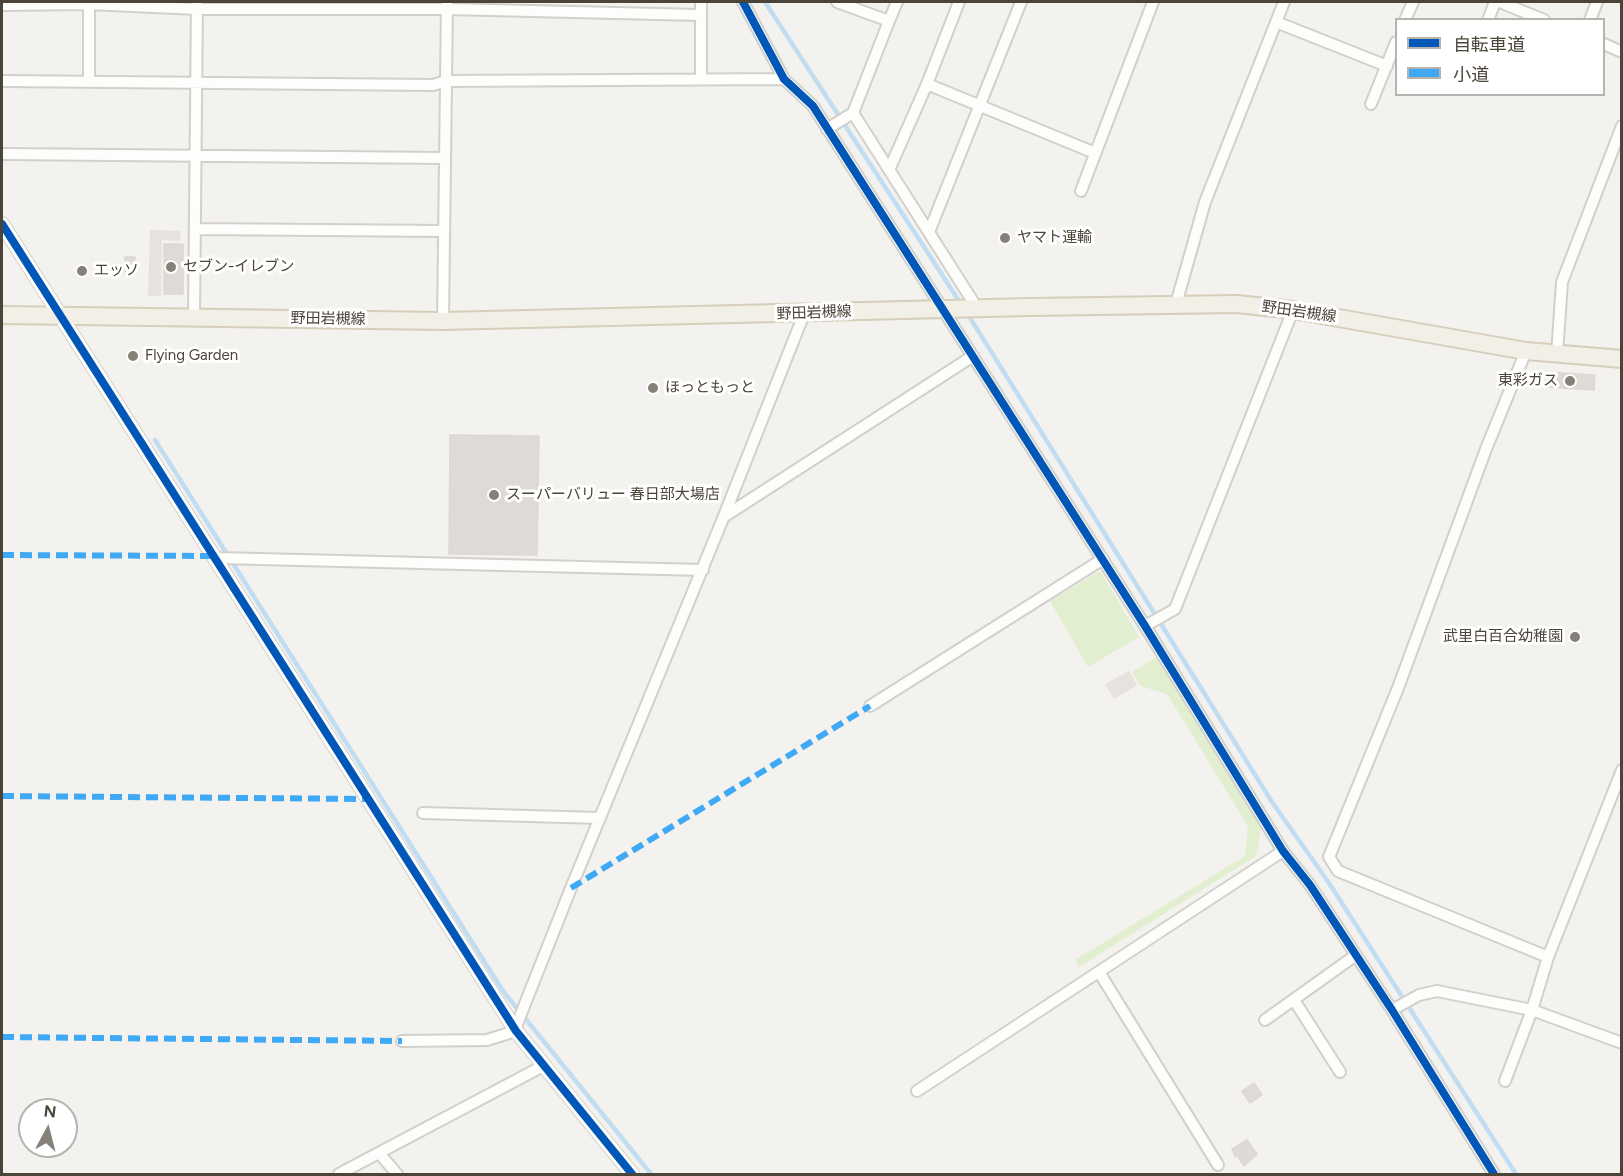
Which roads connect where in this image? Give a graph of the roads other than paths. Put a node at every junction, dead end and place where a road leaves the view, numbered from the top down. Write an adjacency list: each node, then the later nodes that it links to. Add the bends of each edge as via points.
1 (700, 2): 18 (street)
2 (743, 2): 30 (street)
3 (837, 2): 23 (street)
4 (897, 2): 23 (street)
5 (959, 2): 35 (street)
6 (1021, 2): 37 (street)
7 (1153, 2): 41 (street)
8 (1284, 2): 24 (street)
9 (1413, 2): 19 (street)
10 (1495, 2): 20 (street)
11 (1500, 2): 21 (street)
12 (1597, 2): 22 (street)
13 (22, 3): 14 (street); 15 (street)
14 (89, 4): 16 (street); 32 (street)
15 (2, 5)
16 (197, 5): 17 (street); 33 (street)
17 (447, 5): 18 (street); 34 (street)
18 (700, 15): 29 (street)
19 (1406, 18)
20 (1489, 18)
21 (1539, 18)
22 (1591, 18)
23 (889, 21): 38 (street)
24 (1276, 22): 28 (street); 52 (street, via 1205,202)
25 (1605, 44): 26 (street)
26 (1622, 52)
27 (1394, 55): 28 (street)
28 (1387, 66): 36 (street)
29 (701, 79): 30 (street); 34 (street)
30 (784, 79): 40 (street, via 813,106)
31 (2, 81): 32 (street)
32 (89, 81): 33 (street)
33 (196, 81): 34 (street, via 433,85); 43 (street)
34 (446, 81): 45 (street)
35 (927, 84): 37 (street); 46 (street)
36 (1371, 104)
37 (980, 105): 41 (street); 51 (street)
38 (853, 113): 40 (street); 46 (street)
39 (1622, 126): 44 (street)
40 (827, 129): 54 (street)
41 (1095, 153): 47 (street)
42 (2, 154): 43 (street)
43 (196, 155): 45 (street); 49 (street)
44 (1616, 156): 62 (street, via 1562,282)
45 (445, 158): 50 (street)
46 (889, 170): 51 (street)
47 (1081, 191)
48 (2, 224): 58 (street)
49 (195, 229): 50 (street); 59 (street)
50 (444, 231): 60 (street)
51 (929, 232): 53 (street)
52 (1176, 304): 53 (main road, 野田岩槻線); 55 (main road, 野田岩槻線, via 1237,304)
53 (977, 308): 54 (main road, 野田岩槻線)
54 (943, 309): 56 (main road, 野田岩槻線); 63 (street)
55 (1293, 310): 61 (main road, 野田岩槻線); 69 (street, via 1174,609)
56 (804, 314): 60 (main road, 野田岩槻線); 65 (street)
57 (2, 315): 58 (main road, 野田岩槻線)
58 (61, 315): 59 (main road, 野田岩槻線); 66 (street)
59 (194, 317): 60 (main road, 野田岩槻線)
60 (443, 321)
61 (1526, 351): 62 (main road, 野田岩槻線); 76 (street, via 1329,857 1338,871)
62 (1557, 355): 64 (main road, 野田岩槻線)
63 (973, 356): 65 (street); 67 (street)
64 (1622, 359)
65 (724, 516): 68 (street)
66 (217, 557): 68 (street); 82 (street)
67 (1102, 560): 69 (street); 70 (street)
68 (703, 570): 73 (street)
69 (1145, 626): 74 (street)
70 (870, 706)
71 (1622, 770): 76 (street)
72 (423, 813): 73 (street)
73 (600, 818): 82 (street)
74 (1283, 851): 75 (street); 77 (street)
75 (1356, 955): 78 (street); 79 (street)
76 (1548, 957): 80 (street)
77 (1099, 972): 88 (street); 90 (street)
78 (1294, 999): 81 (street); 86 (street)
79 (1392, 1010): 80 (street, via 1419,995 1437,991); 94 (street)
80 (1532, 1010): 84 (street); 87 (street)
81 (1265, 1020)
82 (516, 1027): 83 (street, via 487,1040); 85 (street)
83 (402, 1041)
84 (1622, 1043)
85 (543, 1066): 89 (street); 93 (street)
86 (1340, 1072)
87 (1505, 1081)
88 (916, 1091)
89 (379, 1153): 91 (street); 92 (street)
90 (1218, 1165)
91 (339, 1174)
92 (397, 1174)
93 (632, 1174)
94 (1494, 1174)

